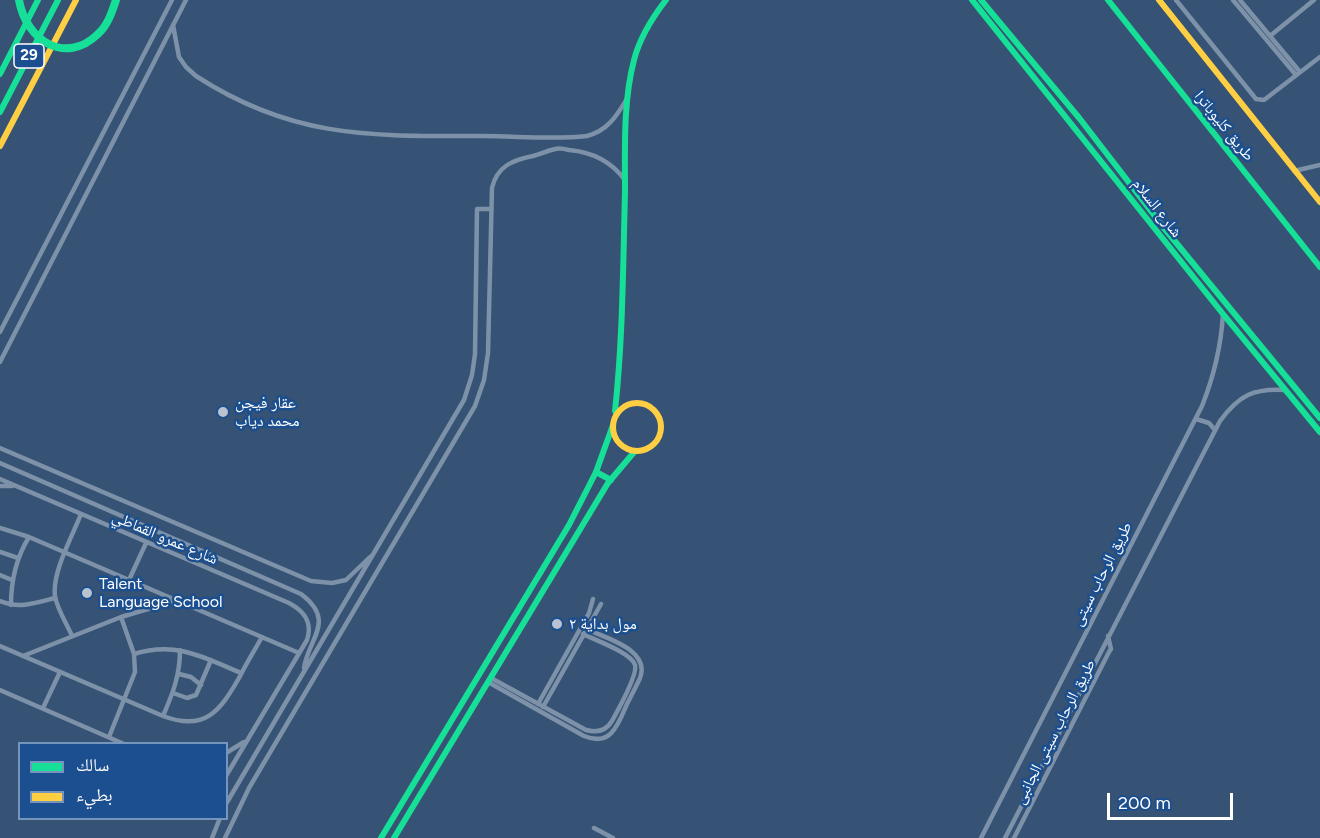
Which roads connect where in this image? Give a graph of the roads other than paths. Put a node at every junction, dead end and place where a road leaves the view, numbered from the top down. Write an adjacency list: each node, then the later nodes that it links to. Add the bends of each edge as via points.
1 (19, 0): 5 (main road, bridge, via 31,33 64,48 82,45 97,36)
2 (38, 0): 23 (main road, 29)
3 (58, 0): 25 (main road, 29)
4 (76, 0): 27 (main road)
5 (116, 0)
6 (172, 0): 35 (street)
7 (186, 0): 19 (street)
8 (666, 0): 24 (main road, via 637,47)
9 (972, 0): 34 (main road, شارع السلام)
10 (981, 0): 34 (main road, شارع السلام, via 1087,128)
11 (1159, 0): 30 (main road, طريق كليوباترا)
12 (1176, 0): 22 (street, via 1255,98 1264,100)
13 (1233, 0): 20 (street)
14 (1240, 0): 20 (street)
15 (1300, 0): 18 (street)
16 (1314, 0): 18 (street)
17 (1111, 2): 38 (main road, طريق كليوباترا)
18 (1306, 6): 20 (street)
19 (173, 25): 26 (street, via 177,51 190,72 248,104 290,121 373,135); 36 (street)
20 (1271, 40): 22 (street)
21 (1320, 57): 22 (street)
22 (1298, 73)
23 (0, 74)
24 (628, 97): 26 (street, via 613,121 599,132); 31 (main road)
25 (0, 112)
26 (556, 137): 28 (street)
27 (0, 146)
28 (556, 148): 31 (street, via 597,156); 33 (street, via 505,165 493,183)
29 (1320, 165): 30 (street)
30 (1294, 171): 32 (main road, طريق كليوباترا)
31 (626, 180): 43 (main road)
32 (1320, 202)
33 (491, 209): 54 (street, via 477,209 472,375 460,409); 58 (street, via 484,380 471,415)
34 (1162, 230): 39 (main road, شارع السلام); 45 (main road, شارع السلام)
35 (47, 241): 36 (street); 37 (street)
36 (58, 248): 37 (street)
37 (41, 267): 40 (street); 41 (street)
38 (1320, 267)
39 (1223, 314): 42 (main road, شارع السلام); 44 (street, طريق الرحاب سيتى, via 1215,368)
40 (0, 332)
41 (0, 362)
42 (1285, 390): 47 (street, طريق الرحاب سيتى, via 1263,389 1246,395 1229,408); 48 (main road, شارع السلام)
43 (617, 414): 46 (main road); 50 (main road, via 633,403 646,405 657,413 661,426 658,440)
44 (1196, 418): 47 (street, via 1205,420); 128 (street, طريق الرحاب سيتى)
45 (1320, 418)
46 (614, 424): 50 (main road, via 621,445); 52 (main road)
47 (1215, 430): 85 (street, طريق الرحاب سيتى)
48 (1320, 432)
49 (0, 448): 70 (street)
50 (635, 451): 55 (main road)
51 (0, 463): 73 (street)
52 (596, 472): 55 (main road); 115 (main road, via 569,525)
53 (0, 479): 57 (street, شارع عمرو القماطي)
54 (418, 480): 58 (street, via 422,487); 59 (street)
55 (611, 480): 97 (main road)
56 (0, 486): 57 (street, شارع عمرو القماطي)
57 (15, 486): 61 (street, شارع عمرو القماطي)
58 (428, 486): 60 (street)
59 (405, 500): 60 (street, via 412,500); 67 (street)
60 (416, 507): 108 (street)
61 (81, 514): 64 (street, شارع عمرو القماطي); 66 (street)
62 (0, 528): 63 (street)
63 (29, 537): 66 (street); 68 (street)
64 (146, 543): 72 (street); 89 (street, شارع عمرو القماطي, via 301,610 309,627)
65 (0, 552): 68 (street)
66 (65, 553): 72 (street); 74 (street, via 57,575)
67 (372, 556): 70 (street, via 342,581 322,583); 94 (street)
68 (18, 558): 71 (street)
69 (0, 575): 71 (street)
70 (300, 578): 73 (street)
71 (12, 580): 79 (street)
72 (129, 580): 75 (street)
73 (295, 590): 94 (street, via 310,602 318,626)
74 (55, 598): 79 (street); 84 (street)
75 (176, 600): 80 (street); 86 (street)
76 (593, 600): 81 (street)
77 (0, 601): 79 (street)
78 (601, 604): 81 (street)
79 (11, 605)
80 (121, 617): 84 (street); 90 (street)
81 (589, 619): 82 (street); 104 (street)
82 (586, 629): 83 (street); 102 (street, via 627,648 639,658 643,672)
83 (584, 634): 102 (street, via 634,662 636,671); 104 (street)
84 (72, 636): 91 (street)
85 (1108, 636): 129 (street, طريق الرحاب سيتى); 130 (street, طريق الرحاب سيتى الجانبى, via 1111,649)
86 (262, 637): 89 (street); 95 (street)
87 (0, 646): 91 (street)
88 (180, 650): 90 (street); 92 (street); 96 (street)
89 (299, 653): 112 (street, شارع عمرو القماطي)
90 (134, 654): 103 (street, via 135,672)
91 (23, 656): 93 (street)
92 (211, 660): 95 (street); 98 (street)
93 (60, 672): 103 (street); 105 (street)
94 (304, 672): 106 (street)
95 (241, 673): 107 (street, via 222,706 209,717 182,722)
96 (179, 674): 98 (street); 101 (street)
97 (489, 680): 100 (street); 116 (main road)
98 (201, 685): 101 (street, via 190,698)
99 (0, 690): 105 (street)
100 (511, 692): 102 (street, via 574,731 596,739 613,732); 104 (street)
101 (173, 693): 107 (street)
102 (627, 696): 104 (street, via 612,721 600,731 586,730)
103 (125, 700): 107 (street); 111 (street)
104 (541, 706)
105 (43, 708): 111 (street)
106 (279, 714): 108 (street); 109 (street)
107 (163, 716)
108 (290, 721): 110 (street)
109 (270, 729): 110 (street, via 276,729); 120 (street)
110 (281, 736): 124 (street, via 249,788)
111 (109, 737): 113 (street)
112 (246, 740): 114 (street, شارع عمرو القماطي); 117 (street, شارع عمرو القماطي)
113 (120, 742)
114 (228, 752)
115 (430, 756): 116 (main road); 118 (main road)
116 (441, 761): 119 (main road)
117 (228, 772)
118 (420, 772): 119 (main road); 125 (main road)
119 (430, 778): 126 (main road)
120 (228, 801)
121 (220, 820): 123 (street)
122 (594, 828): 127 (street)
123 (212, 838)
124 (225, 838)
125 (381, 838)
126 (394, 838)
127 (613, 838)
128 (981, 838)
129 (1005, 838)
130 (1014, 838)

